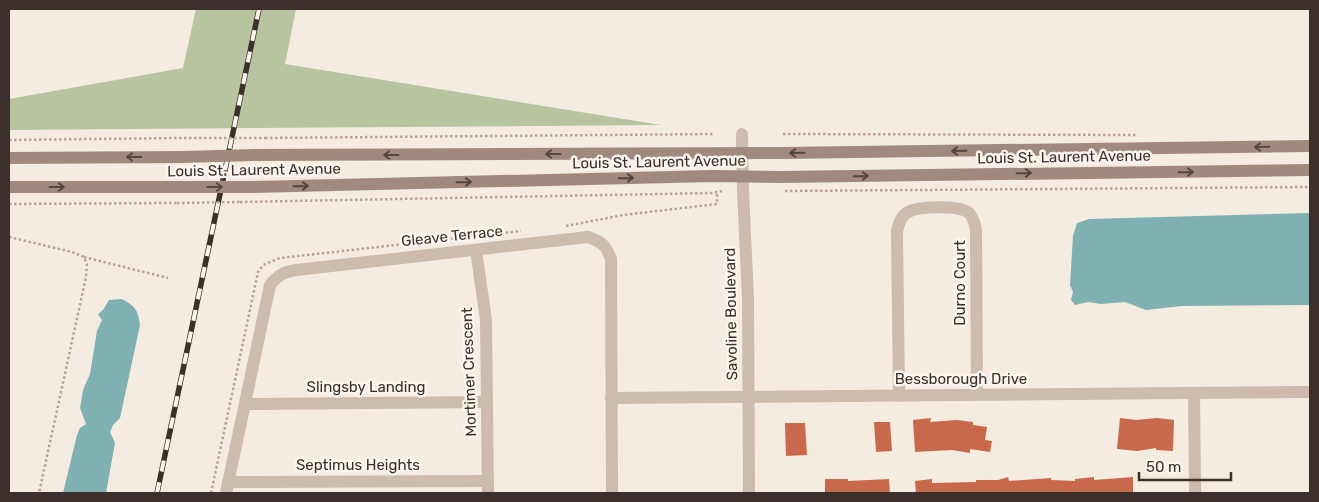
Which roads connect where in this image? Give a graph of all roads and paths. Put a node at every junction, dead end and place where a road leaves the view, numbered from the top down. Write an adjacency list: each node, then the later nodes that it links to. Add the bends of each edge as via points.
1 (713, 134): 5 (path, bridge)
2 (742, 134): 7 (street, Savoline Boulevard)
3 (783, 134): 4 (path)
4 (1141, 135)
5 (9, 140)
6 (1310, 146): 7 (main road, Louis St. Laurent Avenue, one-way to 7)
7 (742, 154): 8 (main road, Louis St. Laurent Avenue, one-way to 8, bridge); 10 (street, Savoline Boulevard)
8 (9, 158)
9 (1310, 170): 10 (main road, Louis St. Laurent Avenue, one-way to 9)
10 (742, 176): 11 (main road, Louis St. Laurent Avenue, one-way to 10, bridge, via 253,187); 27 (street, Savoline Boulevard)
11 (9, 187)
12 (1310, 187): 14 (path)
13 (723, 191): 15 (path)
14 (781, 191)
15 (717, 193): 16 (path, bridge); 17 (path, via 718,204 622,215)
16 (9, 204)
17 (557, 228)
18 (522, 231): 34 (path, via 280,258 263,265 258,272)
19 (9, 237): 21 (path)
20 (476, 250): 28 (street, Gleave Terrace, via 588,237 607,247 611,265); 29 (street, Mortimer Crescent, via 486,320); 30 (street, Gleave Terrace, via 296,270 276,276 270,285)
21 (84, 257): 22 (path); 33 (path, via 86,277)
22 (168, 278)
23 (1310, 392): 24 (street, Bessborough Drive)
24 (1194, 393): 25 (street, Bessborough Drive); 37 (street)
25 (977, 395): 26 (street, Bessborough Drive); 26 (street, Durno Court, via 975,222 961,209 918,208 903,215 897,231)
26 (899, 396): 27 (street, Bessborough Drive)
27 (749, 397): 28 (street, Bessborough Drive); 36 (street, Savoline Boulevard)
28 (611, 398): 35 (street, Gleave Terrace)
29 (488, 402): 30 (street, Slingsby Landing); 32 (street, Mortimer Crescent)
30 (245, 404): 31 (street, Gleave Terrace)
31 (227, 487): 32 (street, Septimus Heights)
32 (488, 487)
33 (39, 493)
34 (211, 493)
35 (612, 493)
36 (749, 493)
37 (1195, 493)

